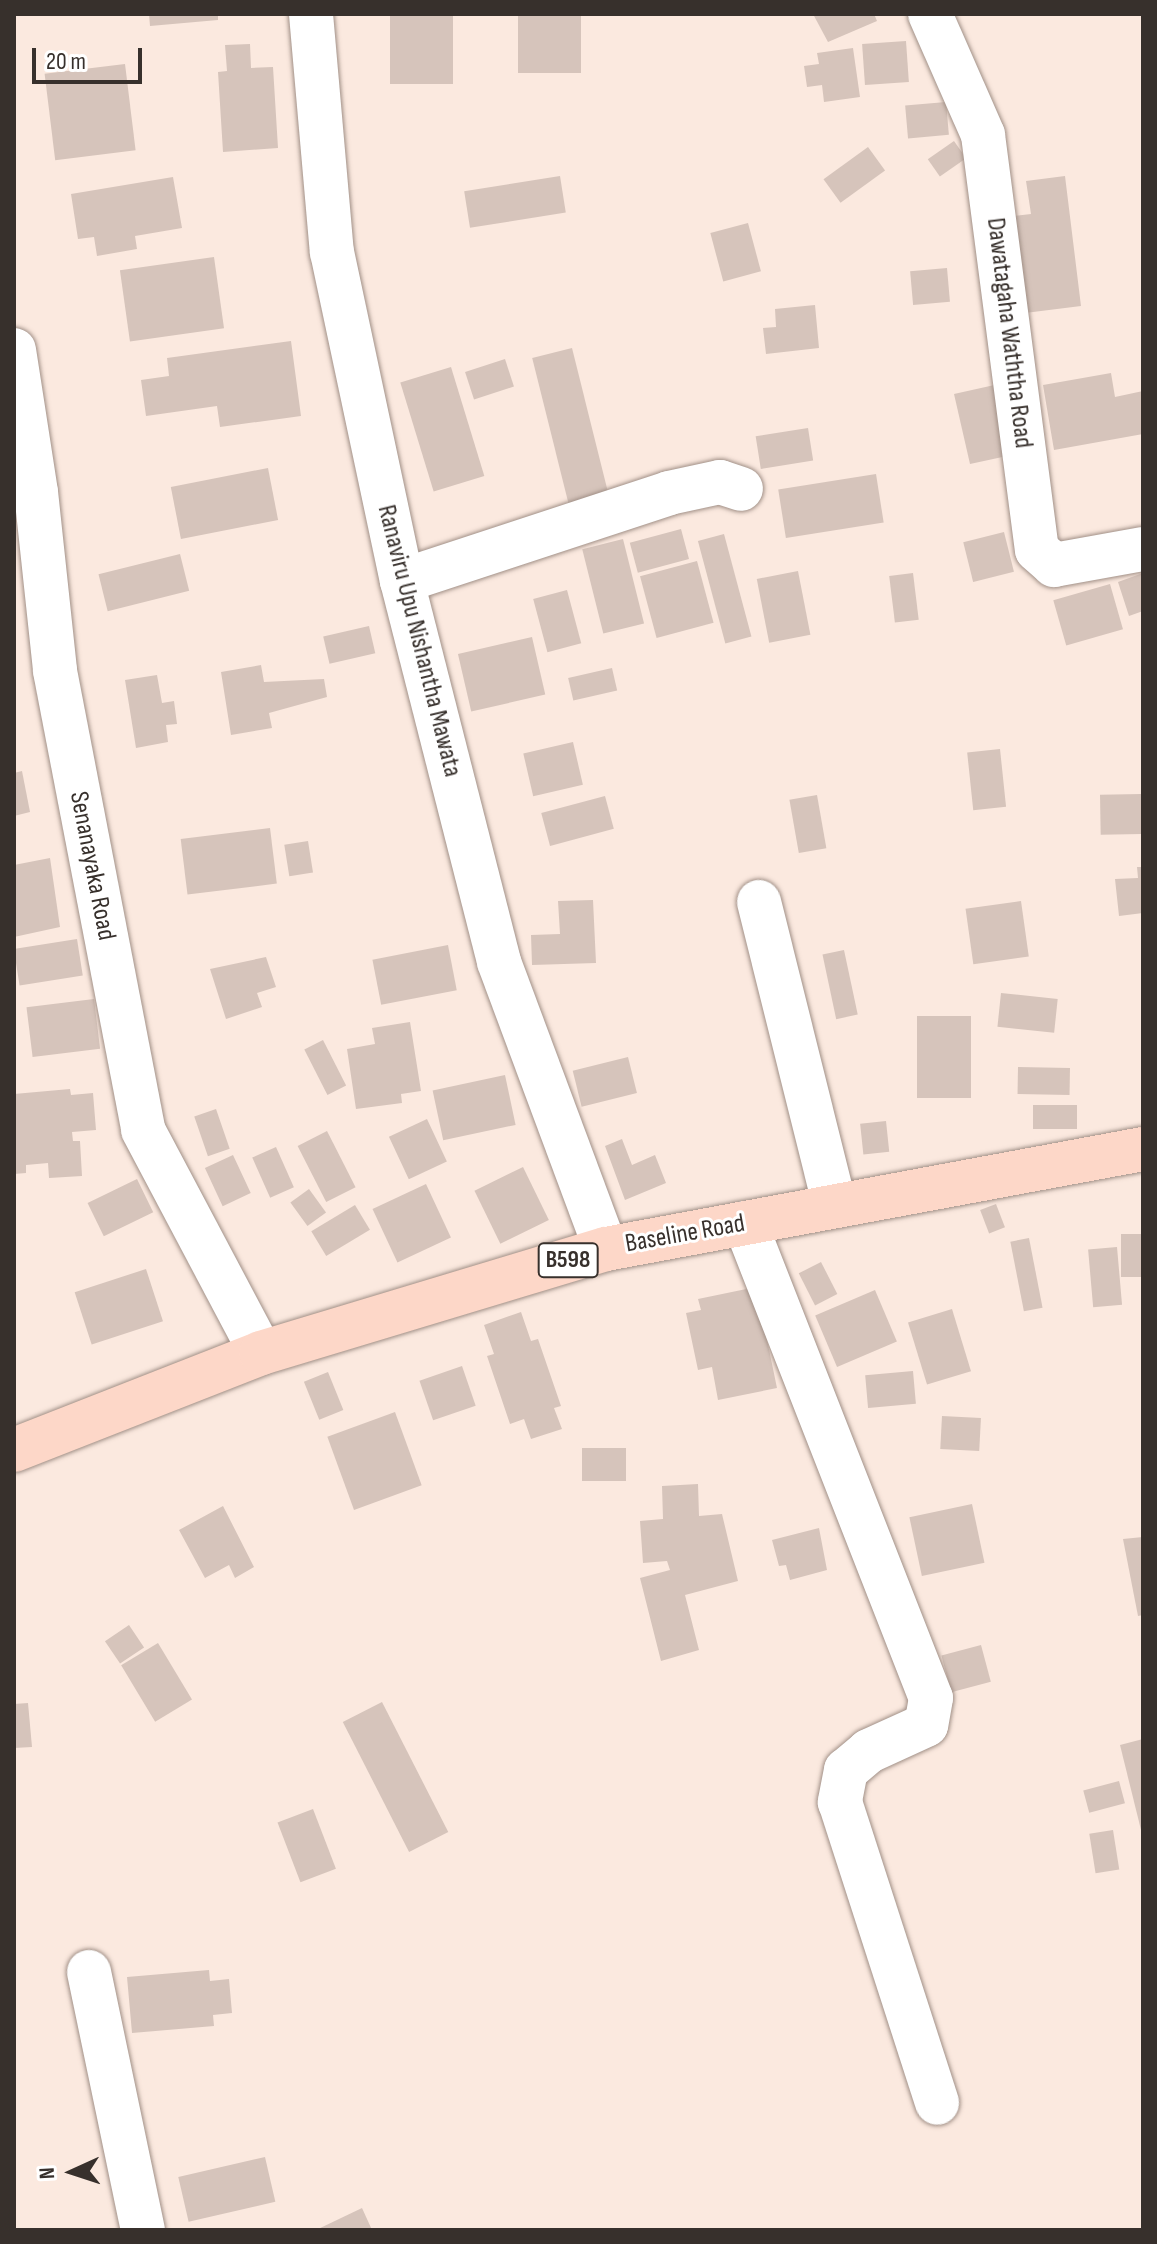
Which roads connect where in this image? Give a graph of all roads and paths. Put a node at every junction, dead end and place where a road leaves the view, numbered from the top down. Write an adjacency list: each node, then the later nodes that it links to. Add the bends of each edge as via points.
1 (311, 14): 7 (street, Ranaviru Upu Nishantha Mawata, via 332,252)
2 (930, 14): 6 (street, Dawatagaha Waththa Road, via 983,135 1037,550 1054,565)
3 (14, 350): 5 (street, Senanayaka Road)
4 (741, 489): 7 (street, via 720,482 669,493)
5 (25, 494): 13 (street, Senanayaka Road, via 143,1130)
6 (1143, 549)
7 (402, 581): 12 (street, Ranaviru Upu Nishantha Mawata, via 499,962)
8 (759, 902): 10 (street)
9 (1143, 1149): 10 (main road, Baseline Road / B598)
10 (835, 1206): 11 (main road, Baseline Road / B598)
11 (745, 1223): 12 (main road, Baseline Road / B598); 16 (street, via 931,1698 926,1725 869,1751 846,1770 840,1802)
12 (606, 1249): 13 (main road, Baseline Road / B598)
13 (261, 1353): 14 (main road, Baseline Road / B598)
14 (14, 1450)
15 (89, 1972): 17 (street)
16 (937, 2103)
17 (143, 2230)

